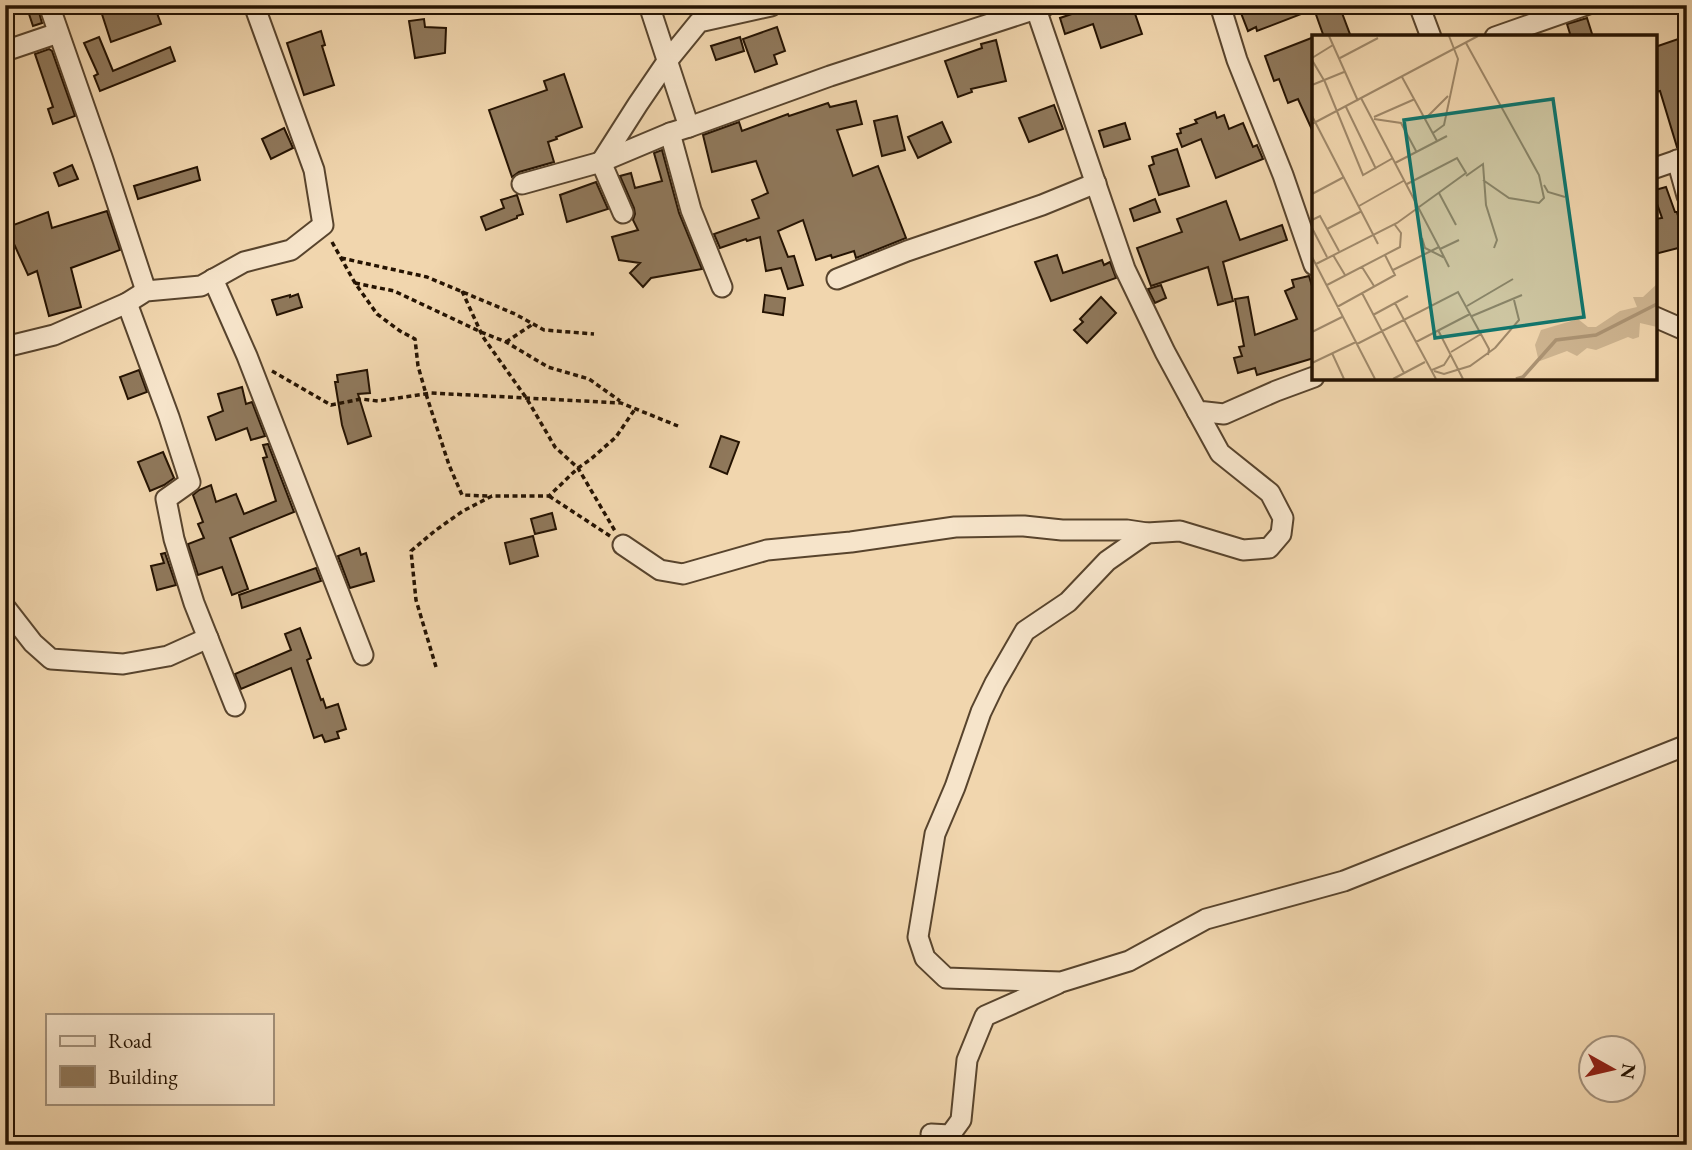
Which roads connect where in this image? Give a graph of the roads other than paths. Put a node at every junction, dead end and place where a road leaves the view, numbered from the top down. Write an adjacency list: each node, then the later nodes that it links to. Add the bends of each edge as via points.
1 (49, 5): 9 (street)
2 (254, 5): 24 (street, via 314,170 323,225 291,250 244,262)
3 (649, 5): 13 (street)
4 (1220, 5): 23 (street)
5 (1419, 5): 10 (street)
6 (1586, 5): 11 (street)
7 (771, 6): 13 (street, via 699,22)
8 (1038, 6): 14 (street); 19 (street)
9 (58, 33): 12 (street); 27 (street)
10 (1430, 35)
11 (1501, 35)
12 (5, 51)
13 (668, 60): 14 (street); 17 (street)
14 (689, 127): 15 (street)
15 (670, 133): 17 (street); 26 (street, via 691,210)
16 (1682, 159): 18 (street); 21 (street)
17 (601, 162): 20 (street); 22 (street)
18 (1657, 167)
19 (1096, 183): 25 (street); 33 (street, via 1125,269)
20 (522, 184)
21 (1687, 196)
22 (622, 213)
23 (1312, 259)
24 (213, 279): 27 (street, via 201,286); 38 (street)
25 (837, 279)
26 (722, 287)
27 (146, 291): 28 (street)
28 (127, 303): 31 (street, via 54,334); 37 (street, via 190,482 166,499 174,539)
29 (1657, 318): 30 (street)
30 (1687, 331)
31 (5, 348)
32 (1312, 378): 33 (street, via 1224,414)
33 (1197, 411): 34 (street, via 1220,453 1270,493 1283,518 1280,534 1269,548 1243,550 1180,531)
34 (1147, 533): 35 (street, via 955,527 767,550 682,574 660,570); 41 (street, via 1107,561 1068,602 1025,631 981,712 935,834 918,937 925,958 946,978)
35 (624, 545)
36 (5, 607): 37 (street, via 51,659 123,664 168,656)
37 (208, 638): 39 (street)
38 (363, 655)
39 (235, 706)
40 (1687, 745): 41 (street, via 1344,881 1206,919 1129,961)
41 (1061, 982): 42 (street, via 985,1016 967,1060 961,1120 950,1135)
42 (931, 1134)

